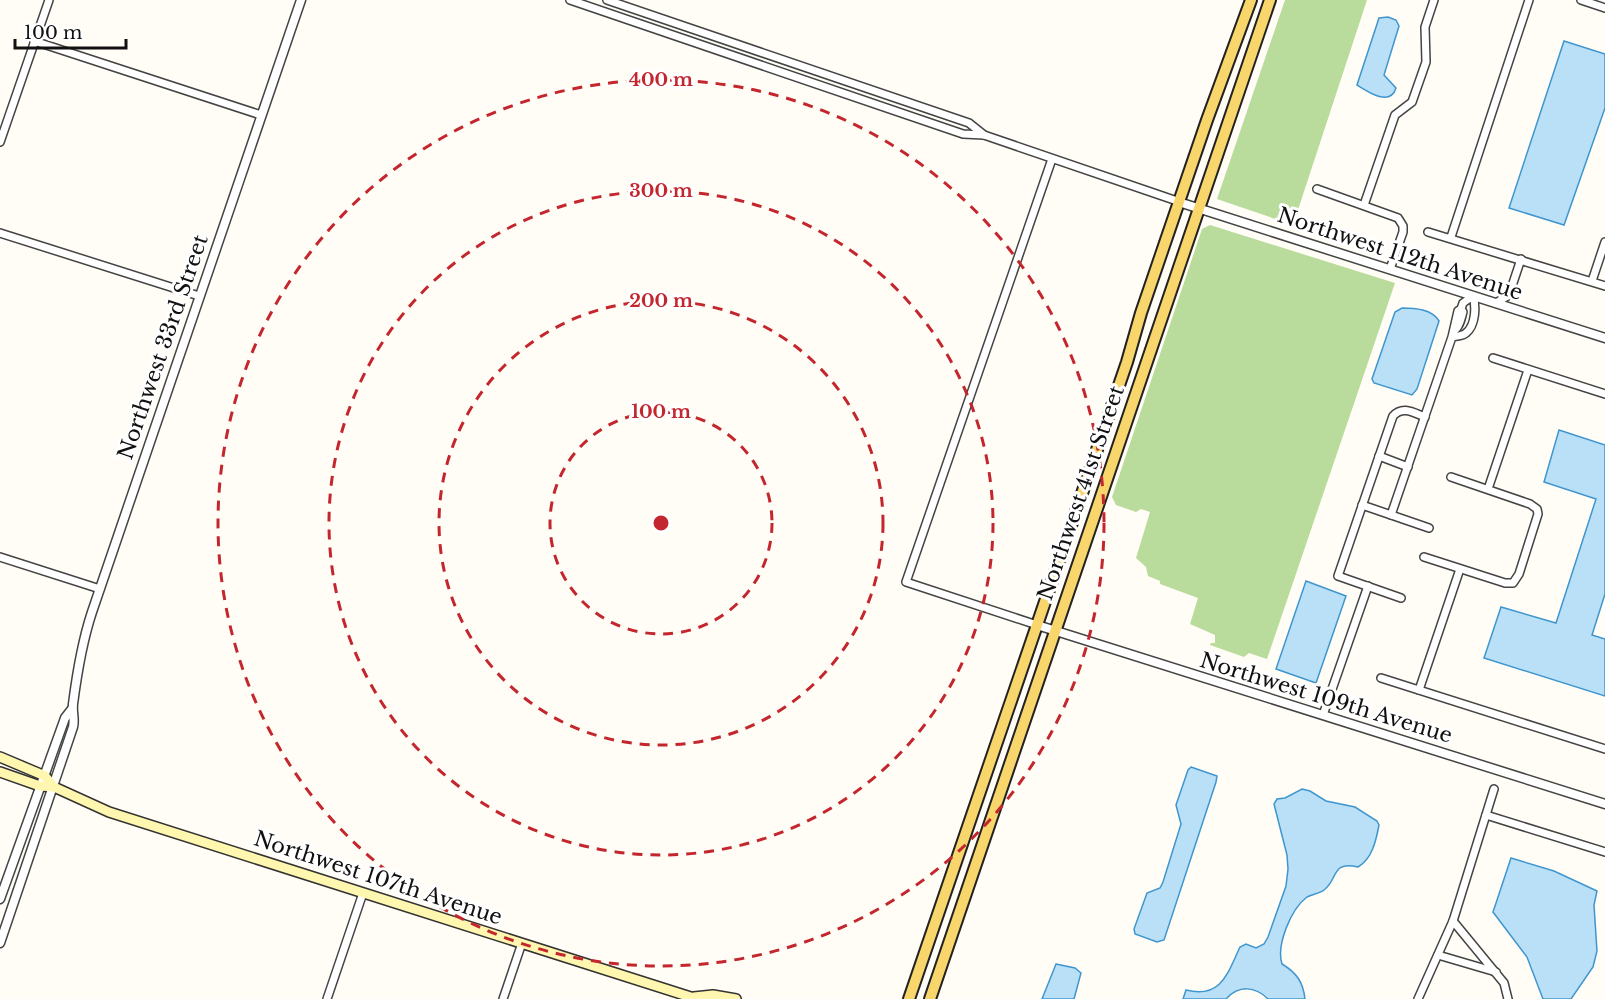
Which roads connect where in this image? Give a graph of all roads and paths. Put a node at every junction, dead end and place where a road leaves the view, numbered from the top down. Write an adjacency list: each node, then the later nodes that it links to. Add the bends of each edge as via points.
1 (49, 0): 11 (street)
2 (301, 0): 12 (street, Northwest 33rd Street)
3 (570, 0): 13 (street, via 963,134)
4 (607, 0): 13 (street, via 969,123)
5 (1251, 0): 17 (main road, Northwest 41st Street, via 1220,81)
6 (1270, 0): 19 (main road, Northwest 41st Street)
7 (1434, 0): 18 (street, via 1425,27 1426,62 1412,102 1395,115)
8 (1529, 0): 22 (street)
9 (1581, 0): 10 (street)
10 (1605, 8)
11 (34, 41): 12 (street); 14 (street)
12 (261, 115): 28 (street, Northwest 33rd Street)
13 (984, 135): 15 (street)
14 (0, 142)
15 (1052, 159): 17 (street); 53 (street, via 906,582)
16 (1317, 189): 18 (street)
17 (1182, 203): 19 (street, Northwest 112th Avenue); 53 (main road, Northwest 41st Street, via 1134,333)
18 (1364, 205): 25 (street, via 1393,215 1402,224 1403,232)
19 (1199, 209): 25 (street, Northwest 112th Avenue); 54 (main road, Northwest 41st Street)
20 (1428, 232): 22 (street)
21 (0, 233): 28 (street)
22 (1451, 237): 24 (street)
23 (1605, 242): 26 (street)
24 (1521, 259): 26 (street); 30 (street, via 1509,295)
25 (1390, 269): 29 (street, Northwest 112th Avenue)
26 (1592, 281): 27 (street)
27 (1605, 286)
28 (199, 296): 51 (street, Northwest 33rd Street)
29 (1473, 296): 30 (street, Northwest 112th Avenue); 31 (street); 33 (street, via 1476,308)
30 (1496, 303): 35 (street, Northwest 112th Avenue)
31 (1461, 309): 32 (street); 34 (street)
32 (1460, 321): 33 (street); 34 (street)
33 (1471, 324): 34 (street, via 1465,334)
34 (1453, 334): 39 (street)
35 (1605, 338)
36 (1493, 358): 37 (street)
37 (1528, 370): 38 (street); 43 (street)
38 (1605, 394)
39 (1425, 417): 40 (street, via 1398,411); 41 (street)
40 (1379, 456): 41 (street); 44 (street)
41 (1408, 466): 45 (street)
42 (1451, 477): 43 (street)
43 (1488, 489): 49 (street, via 1536,508 1538,514 1519,574 1513,583 1503,583)
44 (1362, 505): 45 (street); 50 (street, via 1338,576)
45 (1391, 515): 46 (street)
46 (1429, 528)
47 (0, 557): 51 (street)
48 (1424, 557): 49 (street)
49 (1460, 569): 56 (street)
50 (1368, 586): 52 (street); 58 (street)
51 (100, 589): 57 (street, Northwest 33rd Street, via 82,644)
52 (1401, 598)
53 (1037, 625): 54 (street, Northwest 109th Avenue); 80 (main road, Northwest 41st Street)
54 (1055, 631): 58 (street, Northwest 109th Avenue); 81 (main road, Northwest 41st Street)
55 (1381, 678): 56 (street)
56 (1419, 690): 59 (street)
57 (72, 709): 62 (street, Northwest 33rd Street, via 65,718); 64 (street, Northwest 33rd Street, via 74,723)
58 (1323, 715): 66 (street, Northwest 109th Avenue)
59 (1605, 749)
60 (0, 757): 62 (main road, Northwest 107th Avenue)
61 (0, 772): 63 (main road, Northwest 107th Avenue)
62 (45, 776): 63 (street, Northwest 33rd Street); 64 (main road, Northwest 107th Avenue)
63 (40, 786): 64 (main road, Northwest 107th Avenue); 70 (street, Northwest 33rd Street)
64 (54, 787): 69 (main road, Northwest 107th Avenue, via 116,814); 72 (street, Northwest 33rd Street)
65 (1494, 789): 67 (street)
66 (1605, 804)
67 (1486, 814): 68 (street); 71 (street)
68 (1605, 852)
69 (363, 893): 73 (main road, Northwest 107th Avenue); 77 (street)
70 (0, 899)
71 (1453, 921): 74 (street); 75 (street)
72 (0, 943)
73 (522, 943): 76 (main road, Northwest 107th Avenue); 78 (street)
74 (1438, 955): 75 (street); 82 (street)
75 (1496, 972): 83 (street, via 1506,986)
76 (696, 998): 79 (main road, Northwest 107th Avenue, via 713,995)
77 (327, 999)
78 (503, 999)
79 (736, 999)
80 (909, 999)
81 (930, 999)
82 (1418, 999)
83 (1508, 999)

